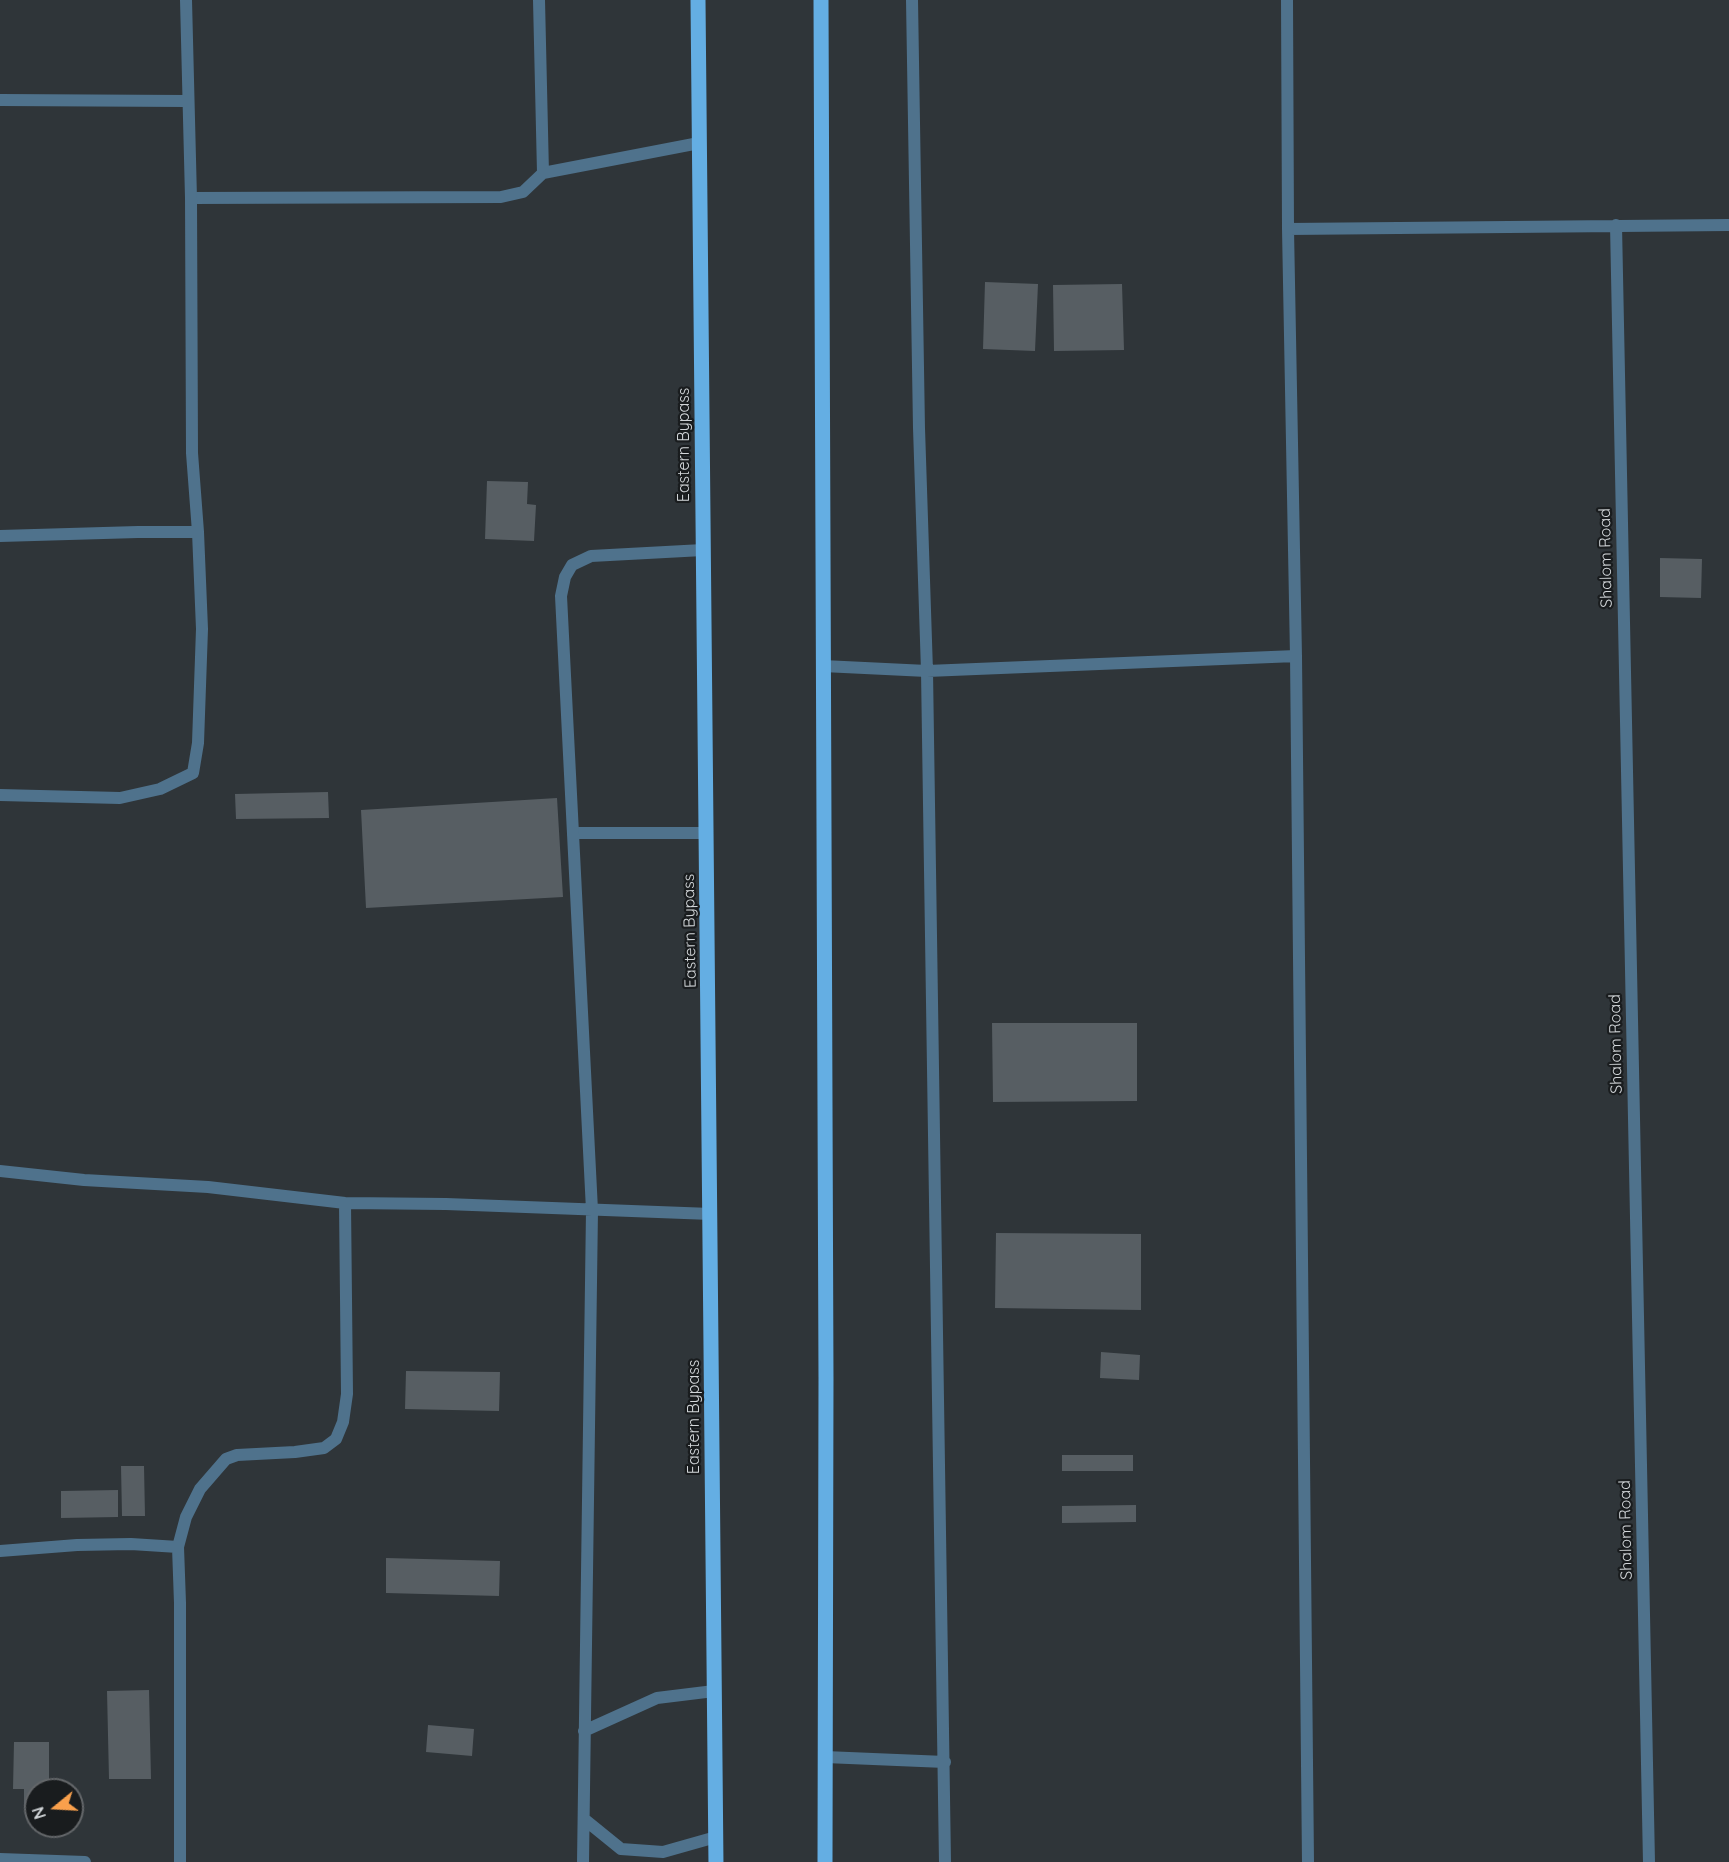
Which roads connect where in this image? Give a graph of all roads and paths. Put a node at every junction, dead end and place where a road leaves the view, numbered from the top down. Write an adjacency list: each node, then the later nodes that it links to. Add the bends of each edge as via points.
1 (186, 0): 8 (street)
2 (539, 0): 10 (street)
3 (698, 0): 9 (main road, Eastern Bypass)
4 (821, 0): 19 (main road)
5 (912, 0): 20 (street)
6 (1287, 0): 14 (street)
7 (0, 100): 8 (street)
8 (187, 101): 11 (street)
9 (699, 143): 10 (street); 17 (main road, Eastern Bypass)
10 (543, 173): 11 (street, via 523,192 501,197)
11 (191, 198): 15 (street, via 192,453)
12 (1616, 225): 13 (street); 14 (street); 44 (street, Shalom Road)
13 (1729, 225)
14 (1288, 228): 18 (street)
15 (198, 532): 16 (street); 21 (street, via 202,629 198,742 193,773 160,789 120,798)
16 (0, 536)
17 (703, 550): 22 (street, via 591,556 572,565 565,577 561,596); 23 (main road, Eastern Bypass)
18 (1296, 656): 20 (street); 43 (street)
19 (823, 666): 20 (street); 32 (main road)
20 (927, 671): 33 (street)
21 (0, 795)
22 (573, 833): 23 (street); 26 (street)
23 (707, 833): 27 (main road, Eastern Bypass)
24 (0, 1171): 25 (street, via 208,1186)
25 (345, 1203): 26 (street); 28 (street, via 347,1394 336,1439 324,1448 226,1459 200,1489 186,1517)
26 (592, 1210): 27 (street); 31 (street)
27 (711, 1214): 30 (main road, Eastern Bypass)
28 (178, 1547): 29 (street, via 77,1545); 38 (street)
29 (0, 1551)
30 (714, 1691): 31 (street, via 657,1698); 35 (main road, Eastern Bypass)
31 (584, 1731): 34 (street)
32 (825, 1757): 33 (street); 41 (main road)
33 (945, 1762): 42 (street)
34 (584, 1819): 35 (street, via 621,1850 663,1852); 39 (street)
35 (716, 1837): 40 (main road, Eastern Bypass)
36 (0, 1859): 37 (street)
37 (85, 1862)
38 (180, 1862)
39 (583, 1862)
40 (716, 1862)
41 (825, 1862)
42 (945, 1862)
43 (1308, 1862)
44 (1649, 1862)

